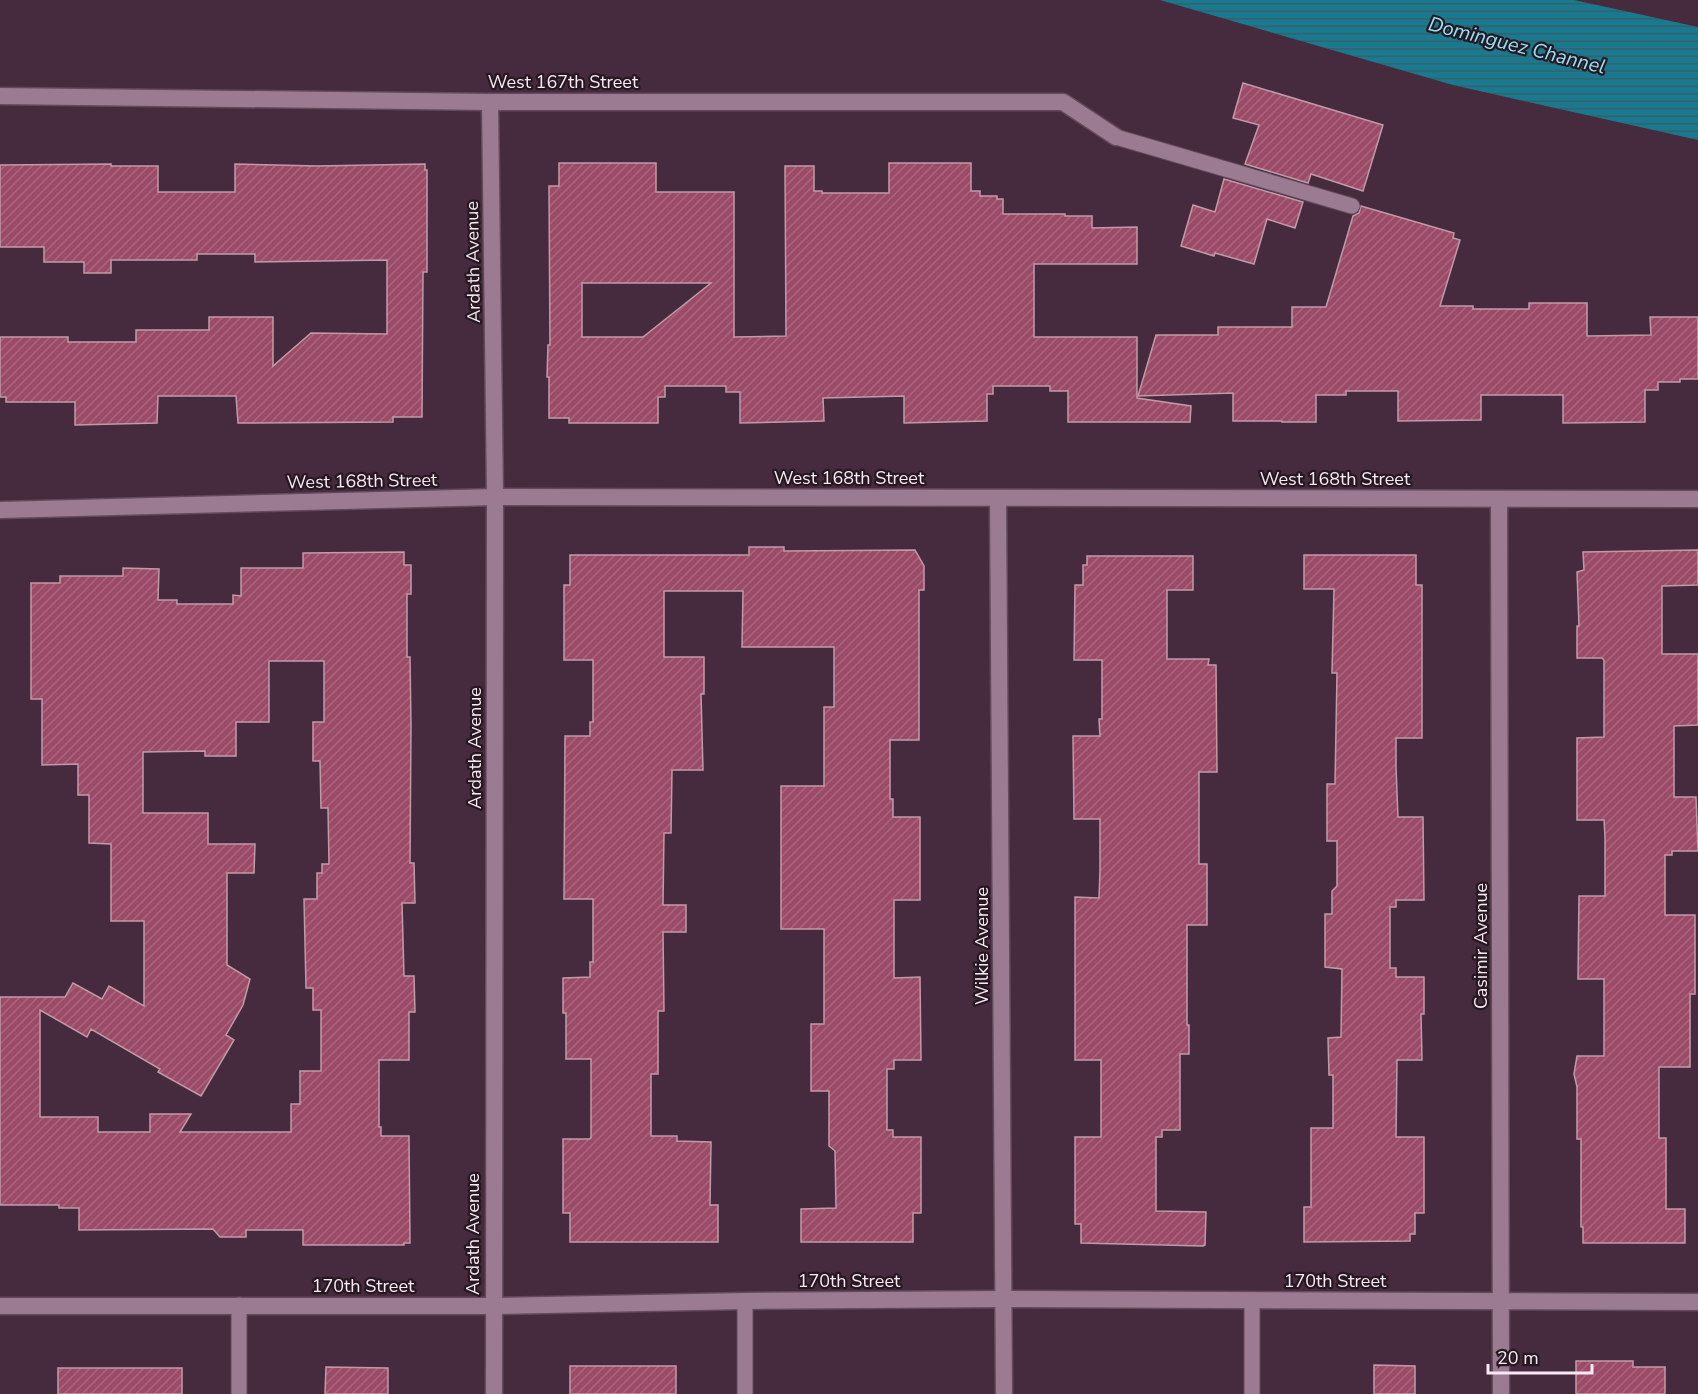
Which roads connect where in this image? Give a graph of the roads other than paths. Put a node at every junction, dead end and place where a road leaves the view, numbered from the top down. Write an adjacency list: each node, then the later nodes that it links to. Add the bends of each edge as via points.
1 (0, 96): 2 (street, West 167th Street)
2 (490, 102): 3 (street, West 167th Street, via 1063,102); 5 (street, Ardath Avenue)
3 (1116, 137): 4 (lane)
4 (1352, 206)
5 (495, 497): 6 (street, West 168th Street); 9 (street, West 168th Street); 17 (street, Ardath Avenue)
6 (998, 498): 7 (street, West 168th Street); 10 (street, Wilkie Avenue)
7 (1500, 499): 8 (street, West 168th Street); 13 (street, Casimir Avenue)
8 (1698, 499)
9 (0, 510)
10 (1004, 1299): 11 (street, 170th Street); 12 (street, 170th Street); 21 (street, Wilkie Avenue)
11 (1252, 1300): 13 (street, 170th Street); 22 (lane)
12 (744, 1301): 17 (street, 170th Street); 20 (lane)
13 (1501, 1302): 14 (street, 170th Street); 23 (street, Casimir Avenue)
14 (1698, 1302)
15 (239, 1305): 16 (street, 170th Street); 17 (street, 170th Street); 18 (lane)
16 (0, 1306)
17 (493, 1306): 19 (street, Ardath Avenue)
18 (239, 1394)
19 (494, 1394)
20 (745, 1394)
21 (1004, 1394)
22 (1252, 1394)
23 (1501, 1394)

